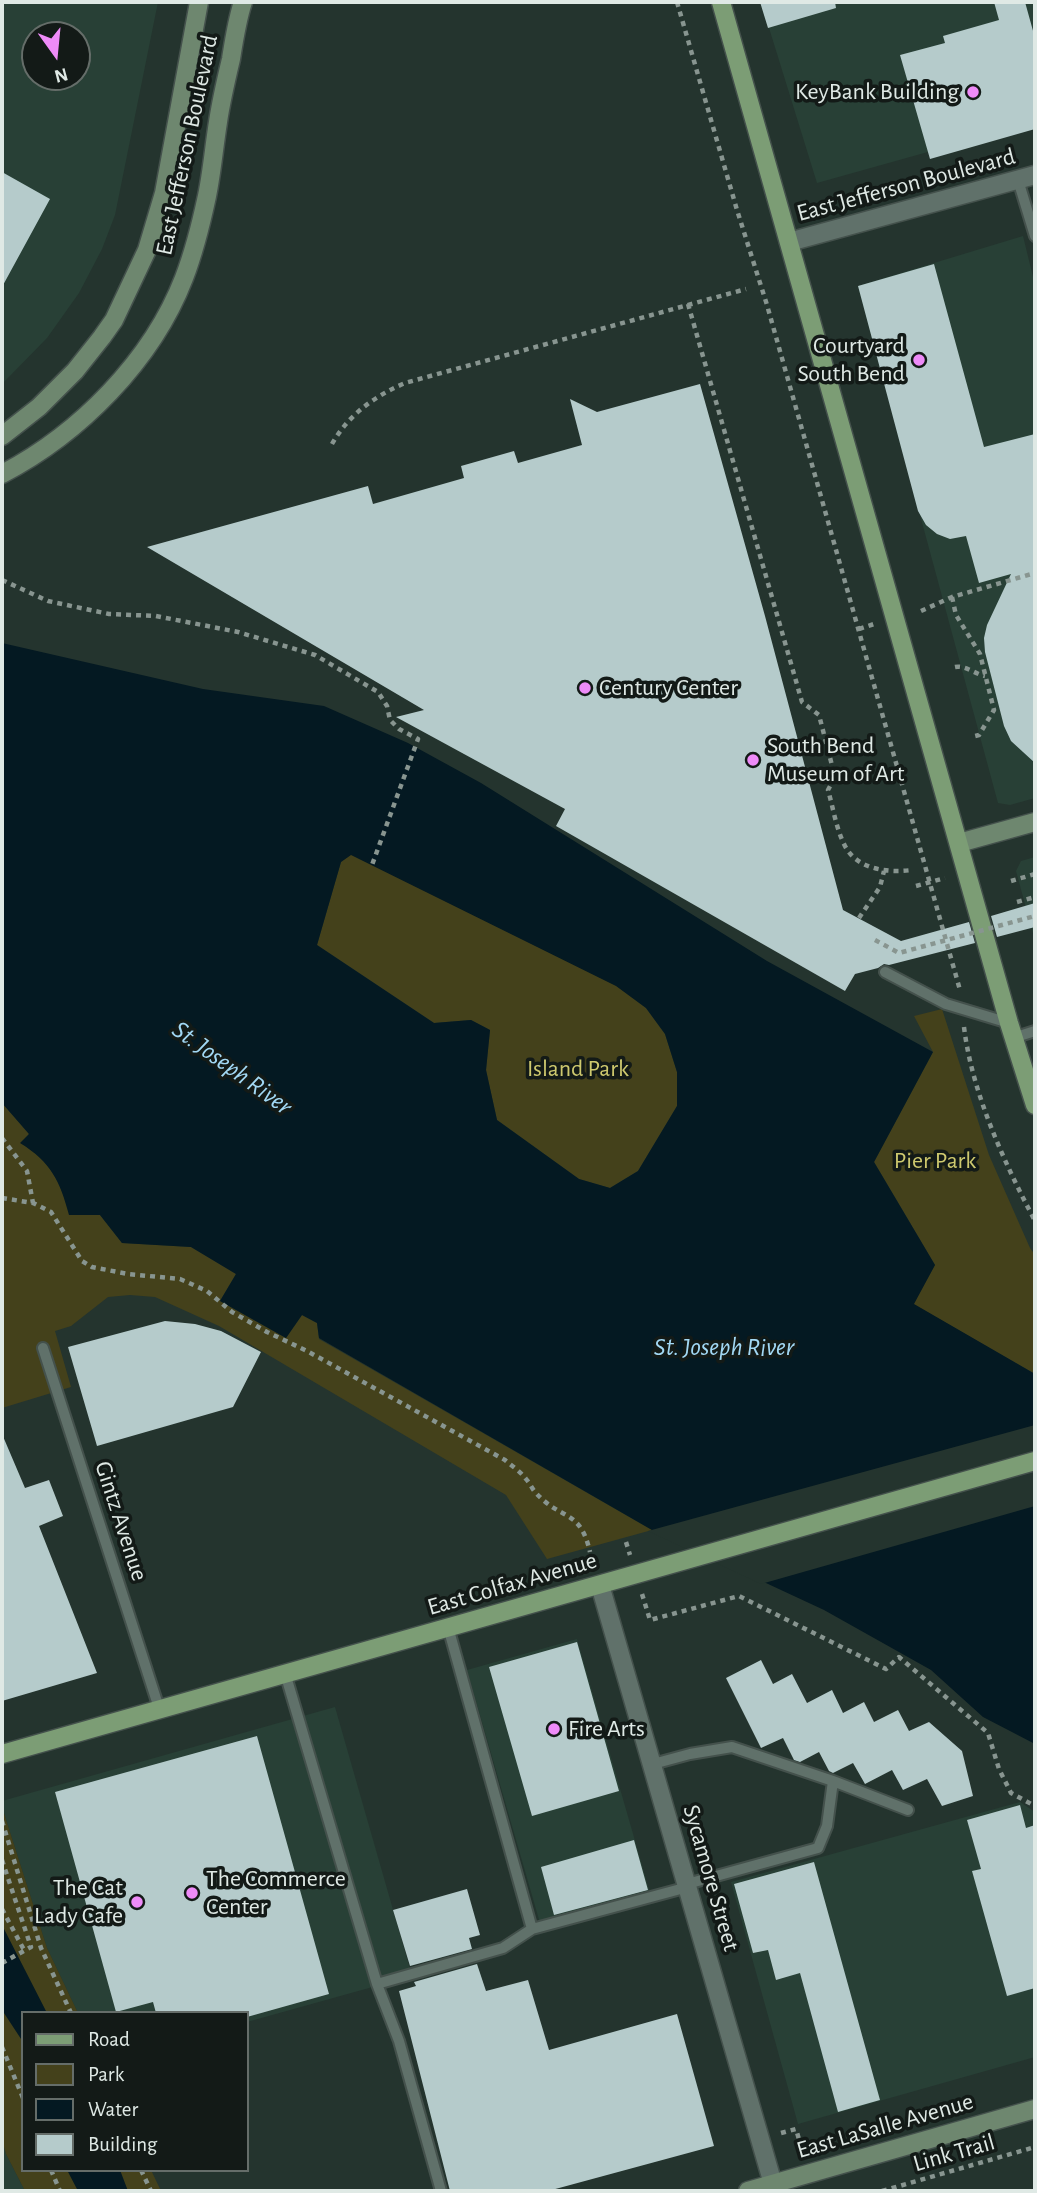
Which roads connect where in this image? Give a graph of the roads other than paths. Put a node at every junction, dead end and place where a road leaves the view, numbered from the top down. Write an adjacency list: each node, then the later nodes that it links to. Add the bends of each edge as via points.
1 (199, 2): 7 (street, East Jefferson Boulevard, via 164,193 142,260 114,320 75,371)
2 (243, 2): 8 (street, East Jefferson Boulevard, via 218,118 208,193 183,280 169,311 108,393 67,431)
3 (720, 2): 6 (main road)
4 (1027, 178): 5 (lane); 6 (street, East Jefferson Boulevard)
5 (1035, 236)
6 (789, 242): 10 (main road)
7 (2, 436)
8 (2, 474)
9 (1035, 822): 10 (street)
10 (959, 843): 12 (main road)
11 (886, 972): 12 (lane)
12 (1011, 1031): 13 (lane); 14 (main road)
13 (1035, 1031)
14 (1035, 1105)
15 (43, 1348): 20 (lane, Gintz Avenue)
16 (1035, 1461): 17 (main road, East Colfax Avenue)
17 (600, 1585): 18 (main road, East Colfax Avenue); 22 (street, Sycamore Street)
18 (448, 1627): 19 (main road, East Colfax Avenue); 26 (lane)
19 (285, 1673): 20 (main road, East Colfax Avenue); 27 (lane)
20 (159, 1708): 21 (main road, East Colfax Avenue)
21 (2, 1754)
22 (653, 1764): 23 (lane, via 732,1747); 25 (street, Sycamore Street)
23 (833, 1781): 24 (lane); 25 (lane, via 827,1826 818,1849)
24 (908, 1810)
25 (687, 1885): 26 (lane); 29 (street, Sycamore Street)
26 (532, 1929): 27 (lane, via 503,1948)
27 (377, 1984): 30 (lane, via 399,2041)
28 (1035, 2109): 29 (street, East LaSalle Avenue)
29 (773, 2184): 31 (street, East LaSalle Avenue)
30 (441, 2191)
31 (748, 2191)

